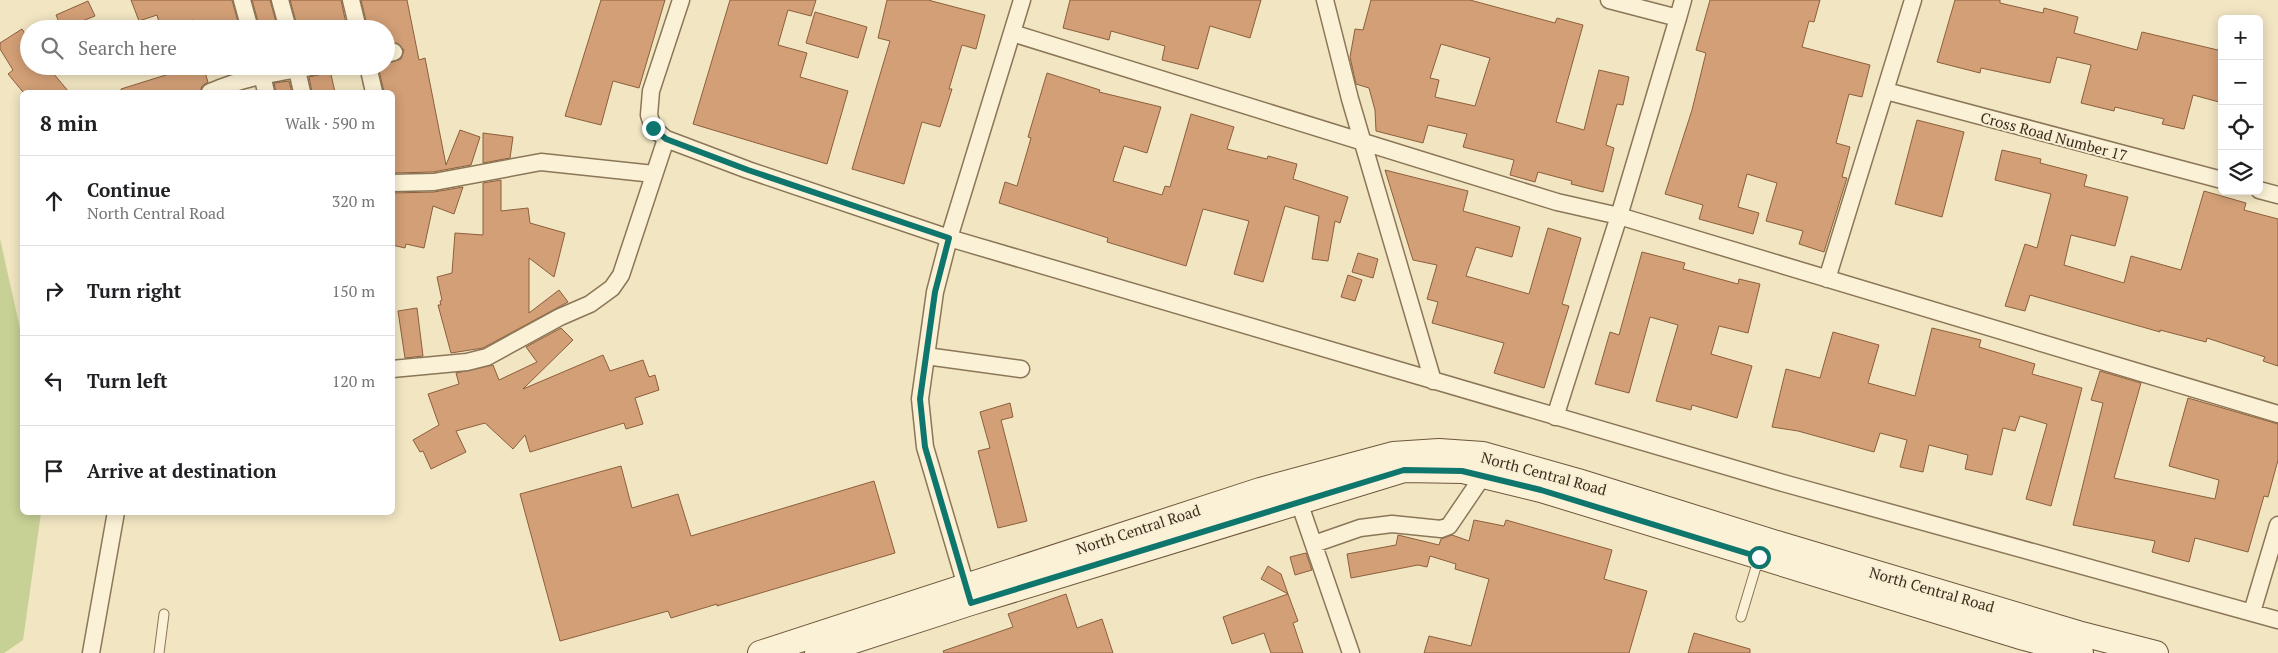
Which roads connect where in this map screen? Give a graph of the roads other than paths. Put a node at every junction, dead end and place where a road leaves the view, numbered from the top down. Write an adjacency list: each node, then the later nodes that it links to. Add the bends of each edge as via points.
1 (242, 0): 11 (street)
2 (280, 0): 12 (street)
3 (351, 0): 13 (street)
4 (681, 0): 24 (street, via 651,91 649,115 653,128)
5 (1022, 0): 14 (street)
6 (1325, 0): 25 (street)
7 (1608, 0): 10 (street)
8 (1683, 0): 10 (street)
9 (1913, 0): 23 (street)
10 (1678, 18): 31 (street)
11 (248, 20)
12 (286, 20)
13 (356, 20)
14 (1012, 32): 25 (street); 32 (street)
15 (250, 75): 19 (street)
16 (262, 75): 20 (street)
17 (298, 75): 21 (street)
18 (370, 75): 22 (street)
19 (215, 90)
20 (266, 90)
21 (302, 90)
22 (374, 90)
23 (1886, 91): 27 (street, Cross Road Number 17); 33 (street)
24 (666, 139): 26 (street); 32 (street)
25 (1364, 142): 31 (street, via 1557,202); 37 (street)
26 (654, 174): 28 (street, via 541,162 434,182); 35 (street, via 621,275 605,295 487,357)
27 (2218, 179)
28 (395, 182)
29 (2263, 191): 30 (street)
30 (2278, 195)
31 (1619, 216): 33 (street); 39 (street)
32 (949, 238): 34 (street, via 935,292); 37 (street)
33 (1827, 279): 38 (street)
34 (926, 356): 36 (street); 46 (street, via 920,399 925,447)
35 (395, 369)
36 (1021, 369)
37 (1433, 381): 39 (street)
38 (2278, 414)
39 (1555, 417): 47 (street)
40 (1483, 476): 41 (main road, North Central Road, via 1462,471 1404,470); 44 (street, via 1448,526 1441,529 1392,524 1360,528); 45 (main road, North Central Road, via 1541,490)
41 (1299, 502): 44 (street); 46 (main road, North Central Road)
42 (115, 515): 52 (street)
43 (2278, 525): 47 (street)
44 (1314, 544): 56 (street)
45 (1759, 557): 49 (lane); 57 (main road, North Central Road)
46 (968, 594): 51 (main road, North Central Road); 58 (main road, North Central Road, via 1260,490 1392,454 1439,451 1483,454 2078,633)
47 (2252, 612): 50 (street)
48 (164, 614): 53 (lane)
49 (1740, 617)
50 (2278, 620)
51 (864, 637): 54 (main road, North Central Road); 55 (main road, North Central Road)
52 (91, 653)
53 (159, 653)
54 (760, 653)
55 (817, 653)
56 (1350, 653)
57 (2081, 653)
58 (2156, 653)

